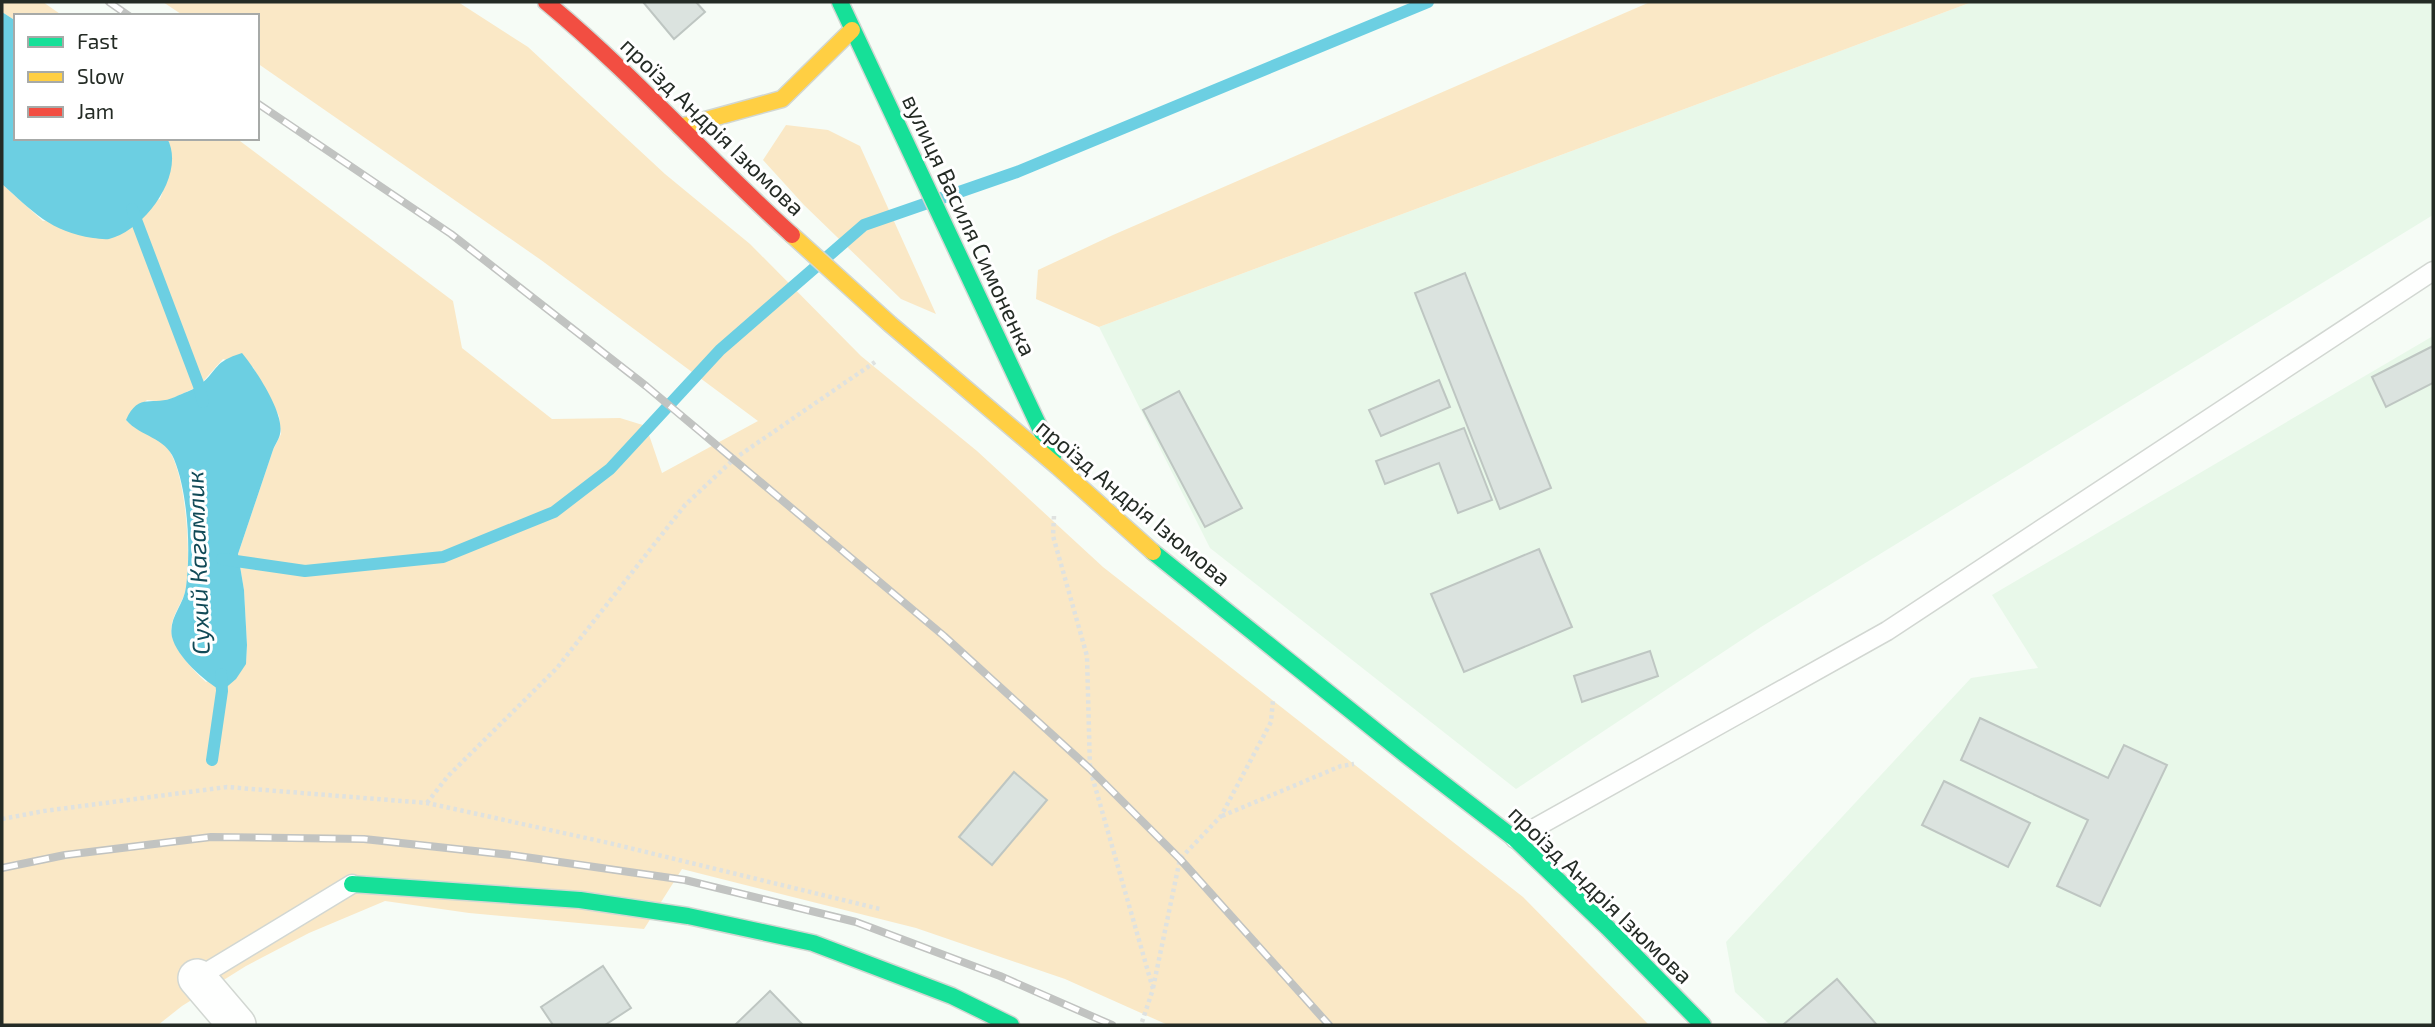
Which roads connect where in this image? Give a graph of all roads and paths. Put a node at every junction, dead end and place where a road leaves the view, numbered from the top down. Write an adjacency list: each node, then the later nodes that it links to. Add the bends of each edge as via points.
1 (546, 2): 4 (street, проїзд Андрія Ізюмова)
2 (840, 2): 3 (street, вулиця Василя Симоненка)
3 (852, 30): 4 (street, via 782,99); 7 (street, вулиця Василя Симоненка)
4 (680, 127): 6 (street, проїзд Андрія Ізюмова)
5 (2433, 271): 13 (lane, via 1886,631)
6 (908, 339): 7 (street, проїзд Андрія Ізюмова); 10 (path, via 734,459 685,505 557,668 448,776)
7 (1058, 467): 8 (street, проїзд Андрія Ізюмова, via 1144,545); 17 (path, via 1053,536 1087,656 1090,769)
8 (1278, 652): 9 (street, проїзд Андрія Ізюмова); 11 (path, via 1271,722)
9 (1406, 755): 11 (path, via 1341,766); 13 (street, проїзд Андрія Ізюмова)
10 (428, 803): 12 (path, via 227,787); 15 (path)
11 (1221, 817): 17 (path, via 1180,859)
12 (2, 819)
13 (1515, 839): 21 (street, проїзд Андрія Ізюмова)
14 (352, 884): 16 (lane); 19 (street, via 580,900 701,919 813,943 953,996)
15 (880, 909)
16 (197, 978): 18 (street)
17 (1153, 989): 20 (path)
18 (237, 1025)
19 (1011, 1025)
20 (1141, 1025)
21 (1703, 1025)

